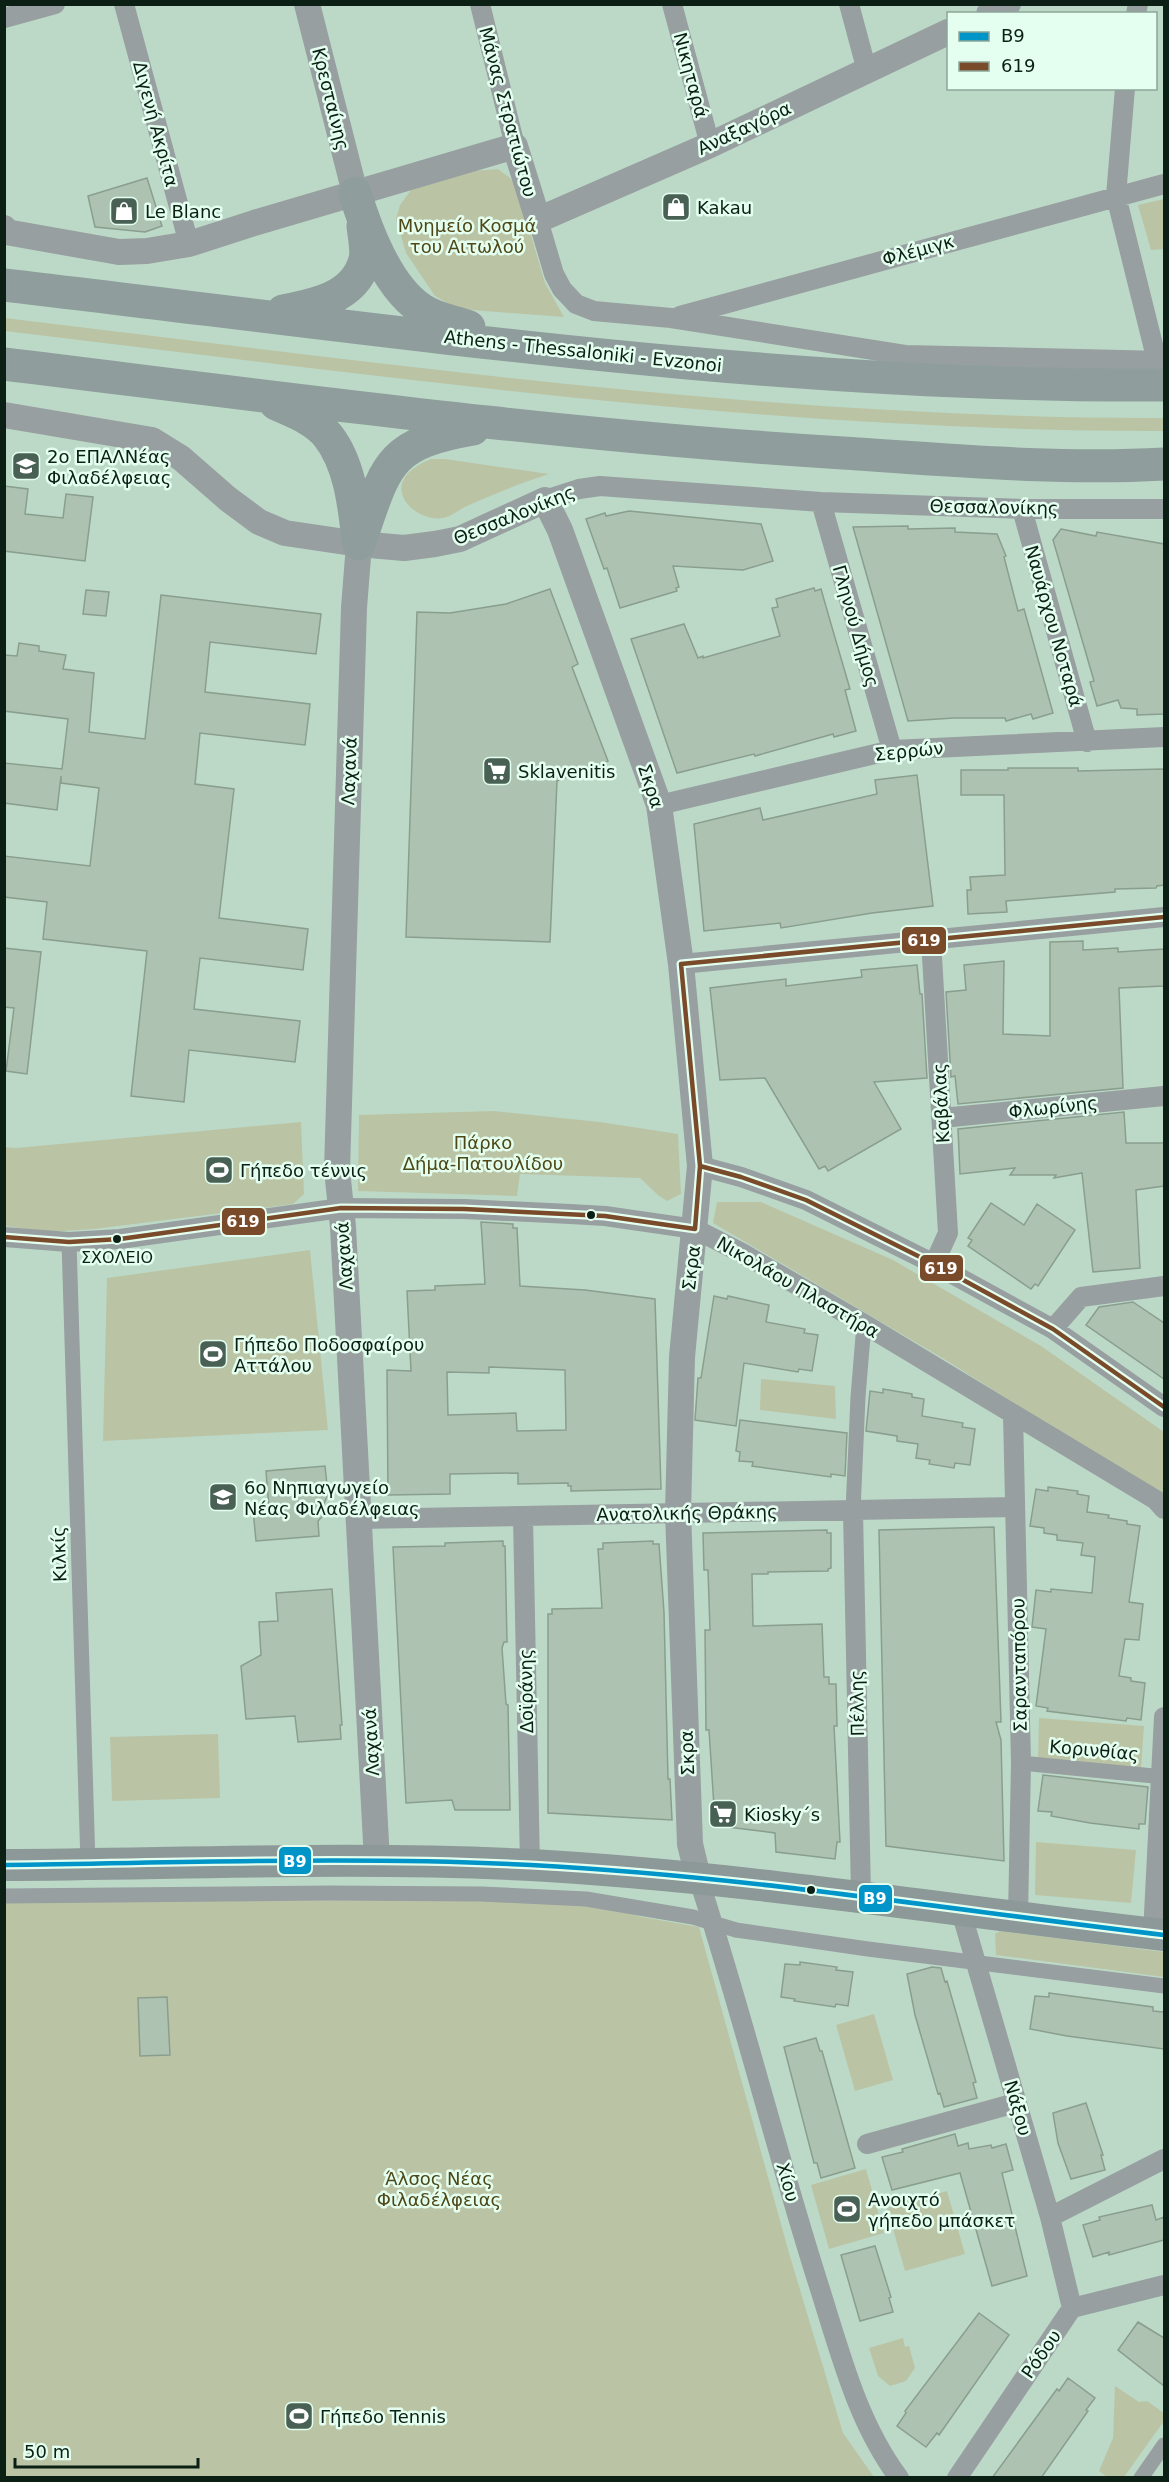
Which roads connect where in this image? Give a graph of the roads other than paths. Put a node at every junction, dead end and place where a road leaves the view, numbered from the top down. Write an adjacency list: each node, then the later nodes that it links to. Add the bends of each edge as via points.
1 (54, 4): 9 (street)
2 (124, 4): 20 (street, Διγενή Ακρίτα)
3 (307, 4): 17 (street, Κρεσταίνης)
4 (480, 4): 14 (street, Μάνας Στρατιώτου)
5 (672, 4): 13 (street, Νικηταρά)
6 (849, 4): 11 (street)
7 (1008, 4): 8 (street)
8 (993, 12)
9 (4, 18)
10 (947, 32): 11 (street, Αναξαγόρα)
11 (867, 71): 13 (street, Αναξαγόρα)
12 (1125, 90): 16 (street)
13 (710, 145): 18 (street, Αναξαγόρα)
14 (515, 146): 17 (street); 18 (street, Μάνας Στρατιώτου)
15 (1164, 184): 16 (street, Φλέμιγκ)
16 (1116, 196): 23 (street, Φλέμιγκ); 26 (street)
17 (359, 207): 20 (street); 22 (highway, via 365,262 356,279 337,297); 24 (highway, via 393,278 421,309)
18 (538, 220): 23 (street, via 554,274 576,304 594,311)
19 (5, 231): 20 (street, via 119,252)
20 (189, 244)
21 (4, 285): 22 (highway, Athens - Thessaloniki - Evzonoi)
22 (263, 316): 24 (highway, Athens - Thessaloniki - Evzonoi)
23 (671, 318): 26 (street, via 905,356)
24 (518, 346): 26 (highway, Athens - Thessaloniki - Evzonoi, via 934,381 1080,386)
25 (4, 364): 27 (highway)
26 (1162, 369)
27 (248, 394): 29 (highway); 35 (highway, via 309,419 328,435 346,473)
28 (4, 415): 35 (street, Θεσσαλονίκης, via 152,440 181,458 259,522 285,533)
29 (504, 424): 30 (highway, via 806,451 1076,465); 35 (highway, via 445,434 421,441 403,452 386,474)
30 (1164, 464)
31 (545, 500): 32 (street, Θεσσαλονίκης, via 600,486); 35 (street, Θεσσαλονίκης, via 460,540 404,548); 39 (street, Σκρα, via 560,530)
32 (821, 502): 33 (street, Θεσσαλονίκης); 38 (street, Γληνού Δήμος)
33 (1022, 509): 34 (street, Θεσσαλονίκης); 37 (street, Ναυάρχου Νοταρά)
34 (1164, 509)
35 (359, 544): 46 (street, Λαχανά, via 340,1022 337,1170)
36 (1164, 737): 37 (street, Σερρών)
37 (1087, 742): 38 (street, Σερρών)
38 (892, 750): 39 (street, Σερρών)
39 (659, 805): 42 (street, Σκρα)
40 (1164, 917): 41 (street)
41 (931, 939): 42 (street); 44 (street, Καβάλας)
42 (681, 964): 45 (street, Σκρα)
43 (1164, 1096): 44 (street, Φλωρίνης)
44 (942, 1118): 50 (street, Καβάλας, via 948,1233)
45 (700, 1166): 47 (street, Σκρα); 50 (street, via 806,1200)
46 (341, 1208): 47 (street, Νικολάου Πλαστήρα, via 605,1216); 49 (street, Νικολάου Πλαστήρα, via 120,1239); 61 (street, Λαχανά)
47 (695, 1229): 52 (street, Νικολάου Πλαστήρα); 59 (street, Σκρα, via 682,1357)
48 (4, 1238): 49 (street, Νικολάου Πλαστήρα)
49 (69, 1242): 66 (street, Κιλκίς)
50 (934, 1264): 53 (street)
51 (1164, 1286): 53 (street, via 1081,1297)
52 (864, 1324): 55 (street, Νικολάου Πλαστήρα); 58 (street)
53 (1053, 1329): 54 (street)
54 (1164, 1407)
55 (1013, 1414): 56 (street, Νικολάου Πλαστήρα); 57 (street, Σαρανταπόρου)
56 (1160, 1504)
57 (1015, 1507): 58 (street, Ανατολικής Θράκης); 63 (street, Σαρανταπόρου)
58 (853, 1511): 59 (street, Ανατολικής Θράκης); 71 (street, Πέλλης)
59 (678, 1512): 60 (street, Ανατολικής Θράκης); 69 (street, Σκρα, via 690,1844)
60 (523, 1516): 61 (street, Ανατολικής Θράκης); 68 (street, Δοϊράνης)
61 (360, 1519): 65 (street, Λαχανά)
62 (1164, 1717): 64 (street)
63 (1021, 1763): 64 (street, Κορινθίας); 73 (street, Σαρανταπόρου)
64 (1163, 1776): 75 (street)
65 (377, 1861): 66 (main road); 68 (main road)
66 (88, 1864): 67 (main road)
67 (4, 1865)
68 (530, 1865): 69 (main road)
69 (698, 1877): 71 (main road); 74 (street, Χίου)
70 (4, 1896): 74 (street, via 482,1894 586,1899)
71 (861, 1896): 72 (main road)
72 (960, 1908): 73 (main road); 76 (street, Νάξου)
73 (1018, 1917): 75 (main road)
74 (713, 1923): 76 (street, via 736,1930); 85 (street, Χίου, via 849,2379 866,2424)
75 (1159, 1934)
76 (976, 1963): 77 (street); 78 (street, Νάξου)
77 (1164, 1986)
78 (1016, 2103): 79 (street); 81 (street, Νάξου)
79 (867, 2144)
80 (1164, 2159): 81 (street)
81 (1050, 2217): 83 (street, Νάξου)
82 (1164, 2285): 83 (street)
83 (1072, 2308): 86 (street, Ρόδου)
84 (1164, 2445): 87 (street)
85 (899, 2478)
86 (957, 2478)
87 (1141, 2478)

